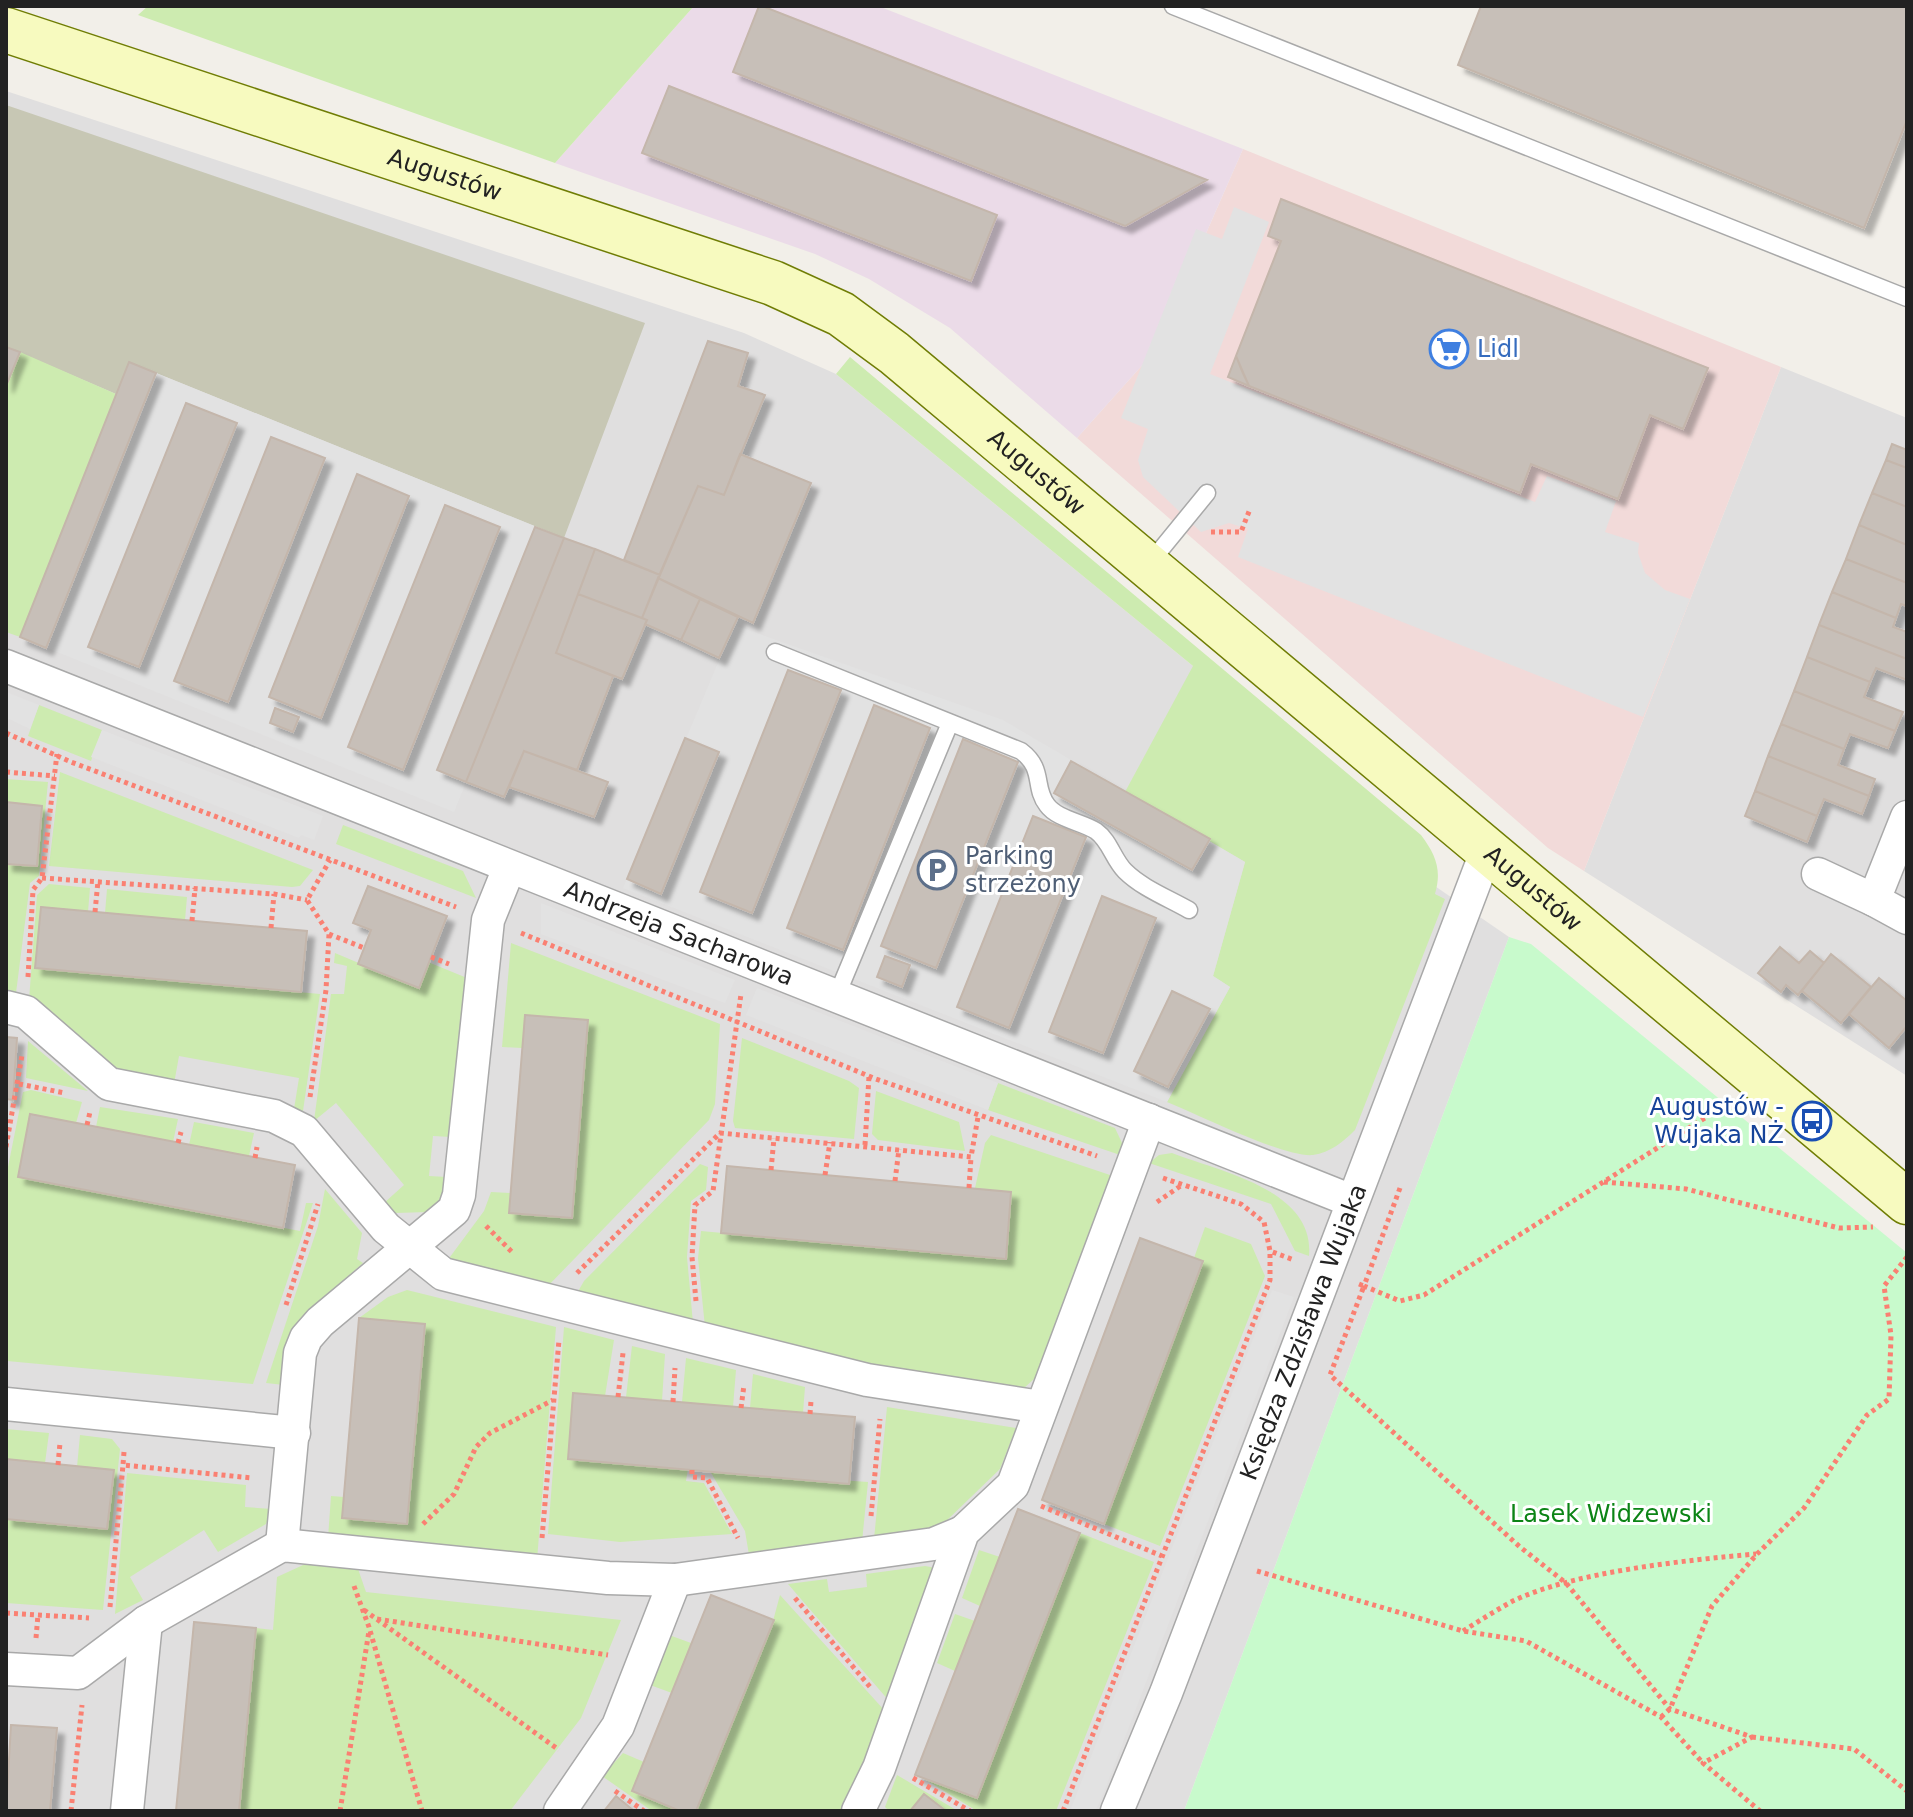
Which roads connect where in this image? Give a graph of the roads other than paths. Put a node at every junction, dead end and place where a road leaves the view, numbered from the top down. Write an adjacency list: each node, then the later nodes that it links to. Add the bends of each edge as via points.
1 (1173, 6): 3 (lane)
2 (6, 30): 5 (street, Augustów, via 810,298 894,353)
3 (1907, 298)
4 (1207, 493): 5 (lane)
5 (1148, 565): 10 (street, Augustów)
6 (775, 652): 8 (lane)
7 (6, 666): 11 (street, Andrzeja Sacharowa)
8 (950, 723): 14 (lane, via 1021,751 1036,766 1050,809 1093,829 1133,878); 16 (lane)
9 (1907, 817): 13 (street)
10 (1487, 850): 19 (street, Księdza Zdzisława Wujaka); 20 (street, Augustów)
11 (509, 868): 16 (street, Andrzeja Sacharowa); 21 (street, via 488,920 459,1195 454,1210)
12 (1818, 874): 13 (street)
13 (1874, 900): 15 (street)
14 (1189, 910)
15 (1907, 918)
16 (837, 995): 18 (street, Andrzeja Sacharowa)
17 (16, 1010): 21 (street, via 109,1084 274,1116 304,1131)
18 (1149, 1120): 19 (street, Andrzeja Sacharowa); 23 (street)
19 (1352, 1201): 33 (street, Księdza Zdzisława Wujaka)
20 (1895, 1214)
21 (409, 1250): 23 (street, via 463,1282 886,1384); 24 (street, via 306,1338 300,1353)
22 (6, 1404): 24 (street)
23 (1041, 1407): 25 (street, via 1013,1485)
24 (294, 1433): 26 (street)
25 (963, 1532): 27 (street, via 934,1544); 32 (street, via 879,1768)
26 (282, 1545): 27 (street); 28 (street)
27 (675, 1580): 31 (street, via 618,1726)
28 (146, 1622): 29 (street, via 78,1673); 30 (street)
29 (6, 1669)
30 (127, 1811)
31 (560, 1811)
32 (858, 1811)
33 (1117, 1811)

